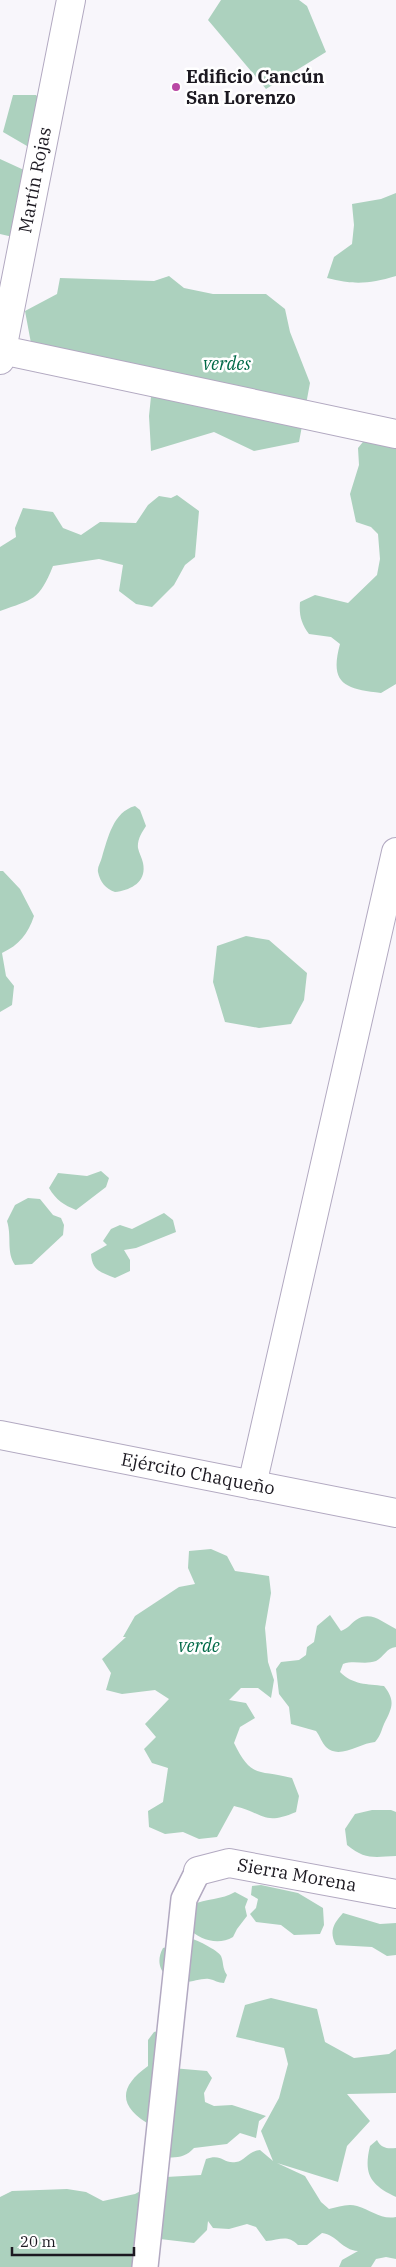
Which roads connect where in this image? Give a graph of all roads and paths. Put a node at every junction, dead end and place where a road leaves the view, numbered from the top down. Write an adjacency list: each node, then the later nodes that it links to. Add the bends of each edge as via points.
1 (71, 0): 2 (street, Martín Rojas)
2 (5, 307): 3 (street, Martín Rojas)
3 (1, 355): 4 (street)
4 (396, 434)
5 (396, 852): 7 (street)
6 (0, 1435): 7 (street, Ejército Chaqueño)
7 (252, 1485): 8 (street, Ejército Chaqueño)
8 (396, 1513)
9 (198, 1871): 10 (street, Sierra Morena, via 230,1863); 11 (lane, via 184,1899)
10 (396, 1894)
11 (145, 2267)

